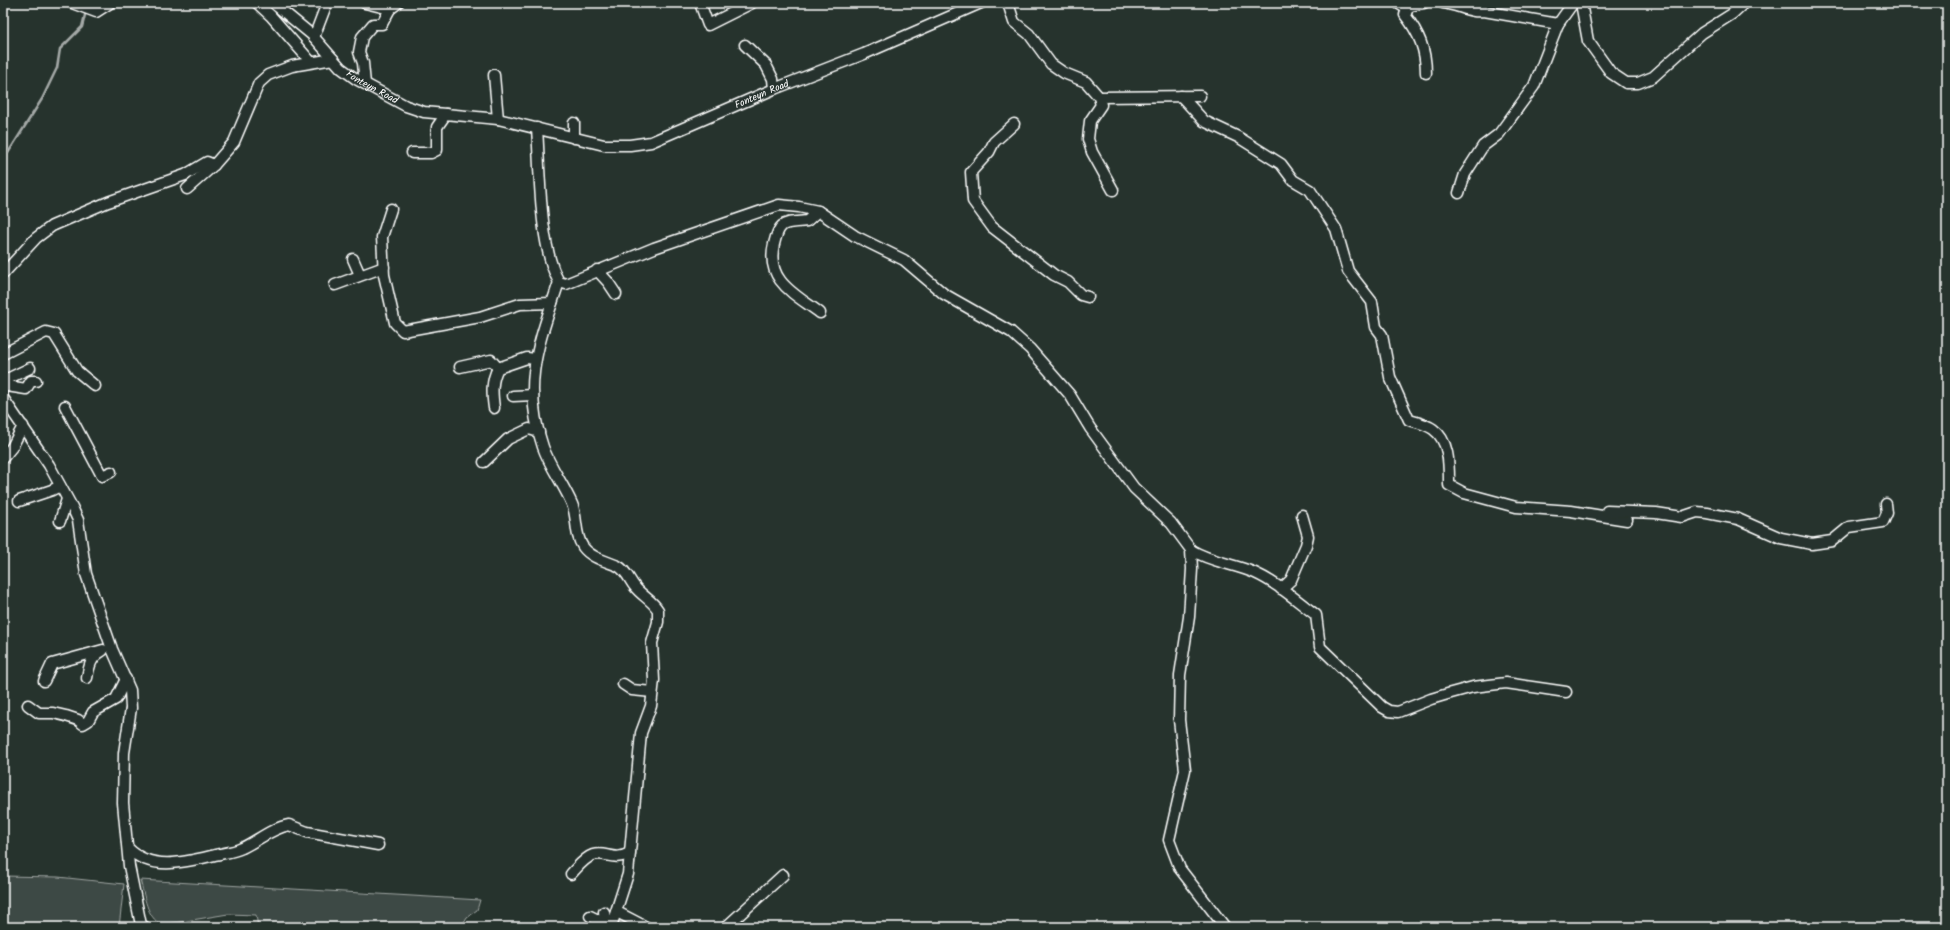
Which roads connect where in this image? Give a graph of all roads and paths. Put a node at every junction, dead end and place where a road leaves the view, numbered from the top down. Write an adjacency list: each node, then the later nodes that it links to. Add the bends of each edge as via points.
1 (72, 3): 2 (street, via 96,12)
2 (110, 3)
3 (257, 3): 23 (street)
4 (272, 3): 20 (street, Fonteyn Road)
5 (327, 3): 20 (street)
6 (365, 3): 17 (street)
7 (700, 3): 8 (street, via 708,24)
8 (752, 3)
9 (981, 3): 27 (street, Fonteyn Road, via 864,54)
10 (1008, 3): 30 (street, via 1014,22 1030,34 1051,64 1064,73 1086,82)
11 (1424, 3): 24 (street, via 1404,5 1405,15 1411,22 1426,55)
12 (1443, 3): 18 (street, via 1473,12)
13 (1464, 3): 18 (street, via 1471,8)
14 (1573, 3): 19 (street)
15 (1580, 3): 16 (street, via 1588,40 1611,73 1627,83 1638,83 1653,77 1702,33)
16 (1744, 3)
17 (394, 6): 26 (street, via 382,24 373,24 362,36 359,52)
18 (1482, 7): 19 (street)
19 (1558, 24): 41 (street, via 1534,86 1499,134 1483,146 1465,174)
20 (314, 37): 22 (street, Fonteyn Road)
21 (745, 45): 27 (street, via 766,65 773,79)
22 (334, 59): 23 (street); 26 (street, Fonteyn Road, via 341,68)
23 (311, 62): 38 (street, via 268,75 259,83 234,142)
24 (1426, 73)
25 (494, 76): 32 (street)
26 (365, 84): 31 (street, Fonteyn Road, via 406,106 424,112)
27 (774, 89): 36 (street, Fonteyn Road, via 651,142 630,146 604,145)
28 (1181, 96): 29 (street); 30 (street); 78 (street, via 1204,122 1238,137 1281,164 1293,180 1310,190 1336,229 1348,271 1372,302 1390,377 1409,420 1432,428 1442,438 1448,459 1449,485 1464,493 1516,507)
29 (1200, 96)
30 (1099, 97): 40 (street, via 1101,105 1090,120 1088,139 1092,152)
31 (446, 114): 32 (street, Fonteyn Road); 37 (street, via 437,128 437,150 431,153)
32 (498, 119): 35 (street, Fonteyn Road)
33 (574, 123): 36 (street)
34 (1014, 124): 52 (street, via 994,142 989,152 971,172 973,201 992,228 1054,275 1068,282 1081,295)
35 (537, 128): 36 (street, Fonteyn Road); 49 (street, via 545,233 552,270)
36 (574, 138)
37 (412, 153)
38 (214, 165): 39 (street); 47 (street, via 207,162 185,175 108,202 52,226 36,238)
39 (187, 189)
40 (1113, 190)
41 (1459, 193)
42 (391, 209): 45 (street, via 382,237)
43 (818, 211): 46 (street, via 779,205); 54 (street, via 806,221 783,224 777,232 771,255 772,268 784,286); 82 (street, via 855,236 904,260 944,294 1011,332 1030,349 1070,395 1090,428 1134,488 1171,523)
44 (353, 259): 48 (street)
45 (384, 267): 48 (street); 53 (street, via 394,324 403,331 480,317 520,304)
46 (597, 270): 49 (street, via 566,284); 51 (street)
47 (3, 274)
48 (360, 275): 50 (street)
49 (559, 282): 53 (street)
50 (335, 285)
51 (616, 294)
52 (1088, 297)
53 (552, 303): 56 (street)
54 (820, 313)
55 (3, 354): 62 (street, via 46,332 54,334 74,367)
56 (535, 359): 59 (street, via 527,358); 64 (street)
57 (460, 367): 59 (street, via 491,360)
58 (30, 368): 61 (street)
59 (498, 368): 67 (street, via 494,374 492,390)
60 (36, 381): 61 (street, via 31,381 26,389 7,386)
61 (3, 382)
62 (95, 386)
63 (513, 396): 64 (street)
64 (533, 396): 70 (street)
65 (3, 398): 68 (street)
66 (64, 406): 73 (street, via 102,476)
67 (494, 408)
68 (6, 411): 69 (street)
69 (23, 426): 71 (street); 74 (street)
70 (539, 432): 72 (street, via 529,429 508,439); 89 (street, via 544,448 573,506 577,535 584,548 590,554 622,570 658,610 658,622 652,643)
71 (3, 458)
72 (484, 462)
73 (111, 472)
74 (60, 486): 75 (street); 76 (street)
75 (67, 499): 81 (street); 84 (street, via 78,520 86,574)
76 (19, 501)
77 (1886, 504): 78 (street, via 1883,522 1849,527 1832,542 1812,544 1781,538 1738,519 1707,513 1697,512 1682,517 1584,509)
78 (1571, 511): 80 (street)
79 (1302, 515): 83 (street, via 1308,536 1306,545 1291,580)
80 (1627, 520)
81 (60, 521)
82 (1191, 550): 83 (street, via 1220,563 1253,572 1271,580); 104 (street, via 1189,617 1180,675 1179,720 1185,770 1169,840 1180,869)
83 (1281, 589): 90 (street, via 1316,615 1320,647 1389,711 1398,712 1466,689 1506,683)
84 (107, 648): 85 (street, via 96,654 90,664); 86 (street); 87 (street, via 52,664)
85 (87, 678)
86 (126, 679): 91 (street, via 116,699 93,712 83,724 66,716 39,713); 93 (street, via 130,690 131,708 124,753 123,803)
87 (44, 680)
88 (623, 684): 89 (street, via 632,690)
89 (652, 692): 94 (street, via 651,706 642,733)
90 (1566, 692)
91 (28, 705)
92 (378, 845): 93 (street, via 314,834 289,825 240,849 188,862 149,862 136,856)
93 (128, 848): 101 (street, via 141,924)
94 (630, 853): 95 (street, via 620,858 594,854); 98 (street, via 628,874)
95 (571, 874)
96 (783, 875): 103 (street)
97 (604, 912): 100 (street)
98 (617, 912): 100 (street); 102 (street)
99 (590, 916): 100 (street)
100 (610, 926)
101 (145, 927)
102 (646, 927)
103 (726, 927)
104 (1225, 927)

